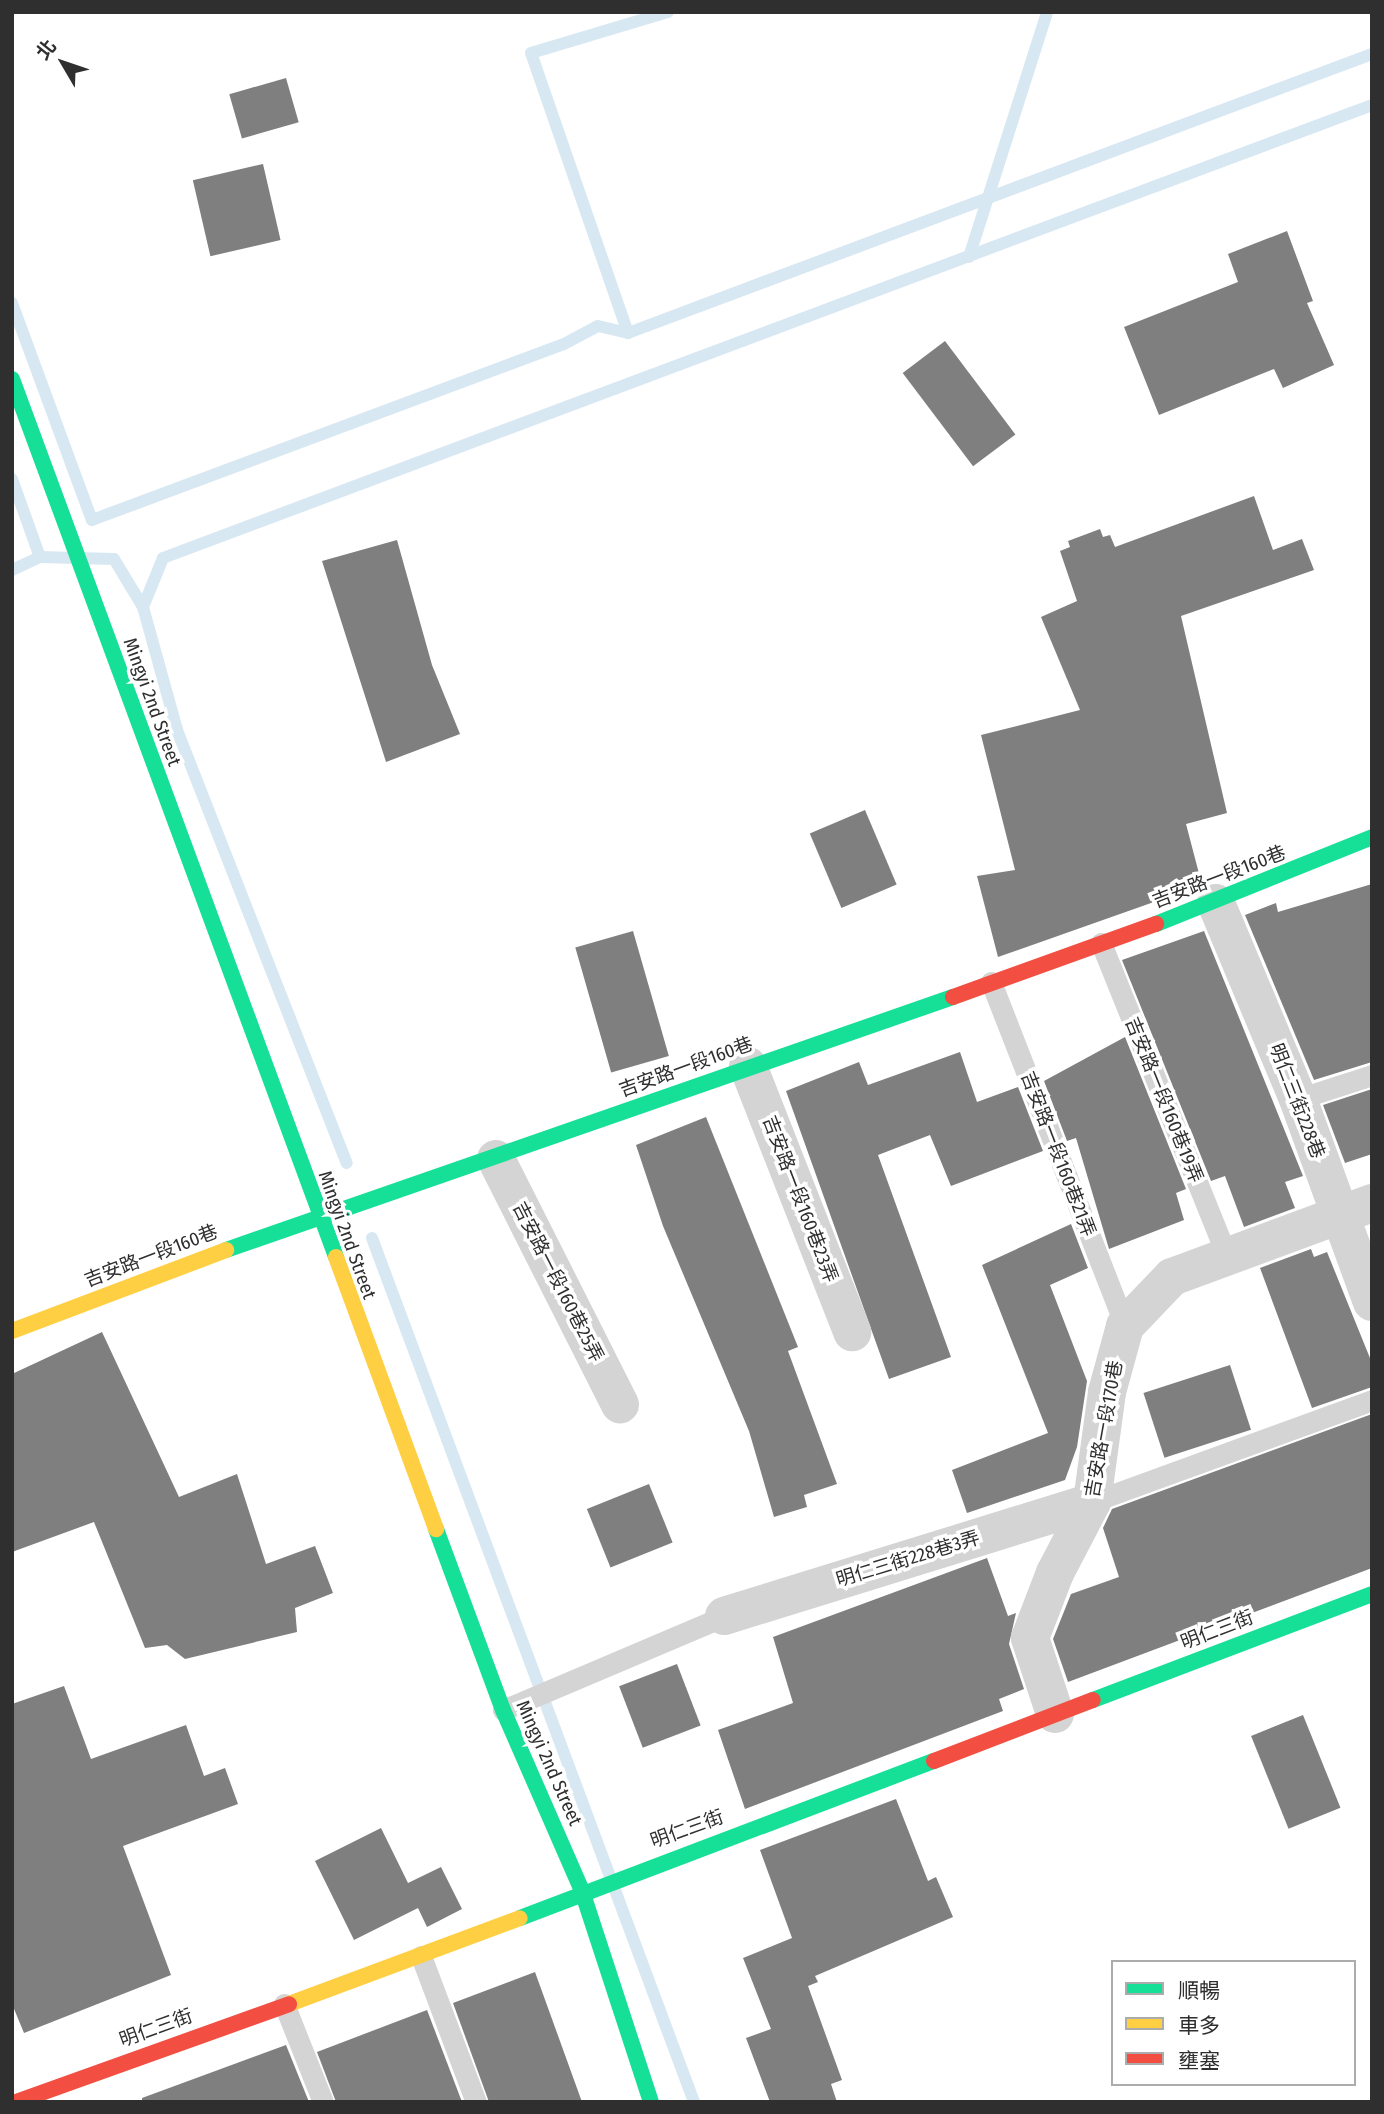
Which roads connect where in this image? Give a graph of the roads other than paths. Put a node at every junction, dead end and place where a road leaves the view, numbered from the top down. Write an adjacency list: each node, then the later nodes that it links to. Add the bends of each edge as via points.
1 (12, 379): 11 (street, Mingyi 2nd Street)
2 (1372, 837): 3 (street, 吉安路一段160巷)
3 (1216, 903): 4 (street, 吉安路一段160巷); 8 (street, 明仁三街228巷)
4 (1101, 943): 5 (street, 吉安路一段160巷); 12 (lane, 吉安路一段160巷19弄)
5 (991, 982): 6 (street, 吉安路一段160巷); 14 (lane, 吉安路一段160巷21弄)
6 (748, 1066): 9 (street, 吉安路一段160巷); 16 (street, 吉安路一段160巷23弄)
7 (1372, 1075): 8 (lane)
8 (1298, 1099): 10 (street, 明仁三街228巷)
9 (496, 1159): 11 (street, 吉安路一段160巷); 18 (street, 吉安路一段160巷25弄)
10 (1356, 1209): 12 (street, 吉安路一段170巷); 13 (street, 明仁三街228巷)
11 (317, 1215): 15 (street, 吉安路一段160巷); 22 (street, Mingyi 2nd Street)
12 (1227, 1256): 14 (street, 吉安路一段170巷, via 1172,1277)
13 (1372, 1302)
14 (1125, 1326): 19 (street, 吉安路一段170巷, via 1107,1392)
15 (12, 1331)
16 (852, 1332)
17 (1372, 1400): 19 (lane)
18 (620, 1405)
19 (1092, 1502): 21 (street, 明仁三街228巷3弄); 23 (street, 吉安路一段170巷, via 1055,1573 1030,1638)
20 (1372, 1594): 23 (street, 明仁三街)
21 (724, 1616): 22 (lane)
22 (503, 1710): 24 (street, Mingyi 2nd Street)
23 (1055, 1714): 24 (street, 明仁三街)
24 (582, 1891): 25 (street, 明仁三街); 32 (street, Mingyi 2nd Street)
25 (421, 1956): 26 (street, 明仁三街); 31 (lane)
26 (284, 2004): 27 (street, 明仁三街); 30 (lane)
27 (73, 2080): 28 (street, 明仁三街); 29 (lane)
28 (16, 2102)
29 (80, 2102)
30 (323, 2102)
31 (477, 2102)
32 (651, 2102)

